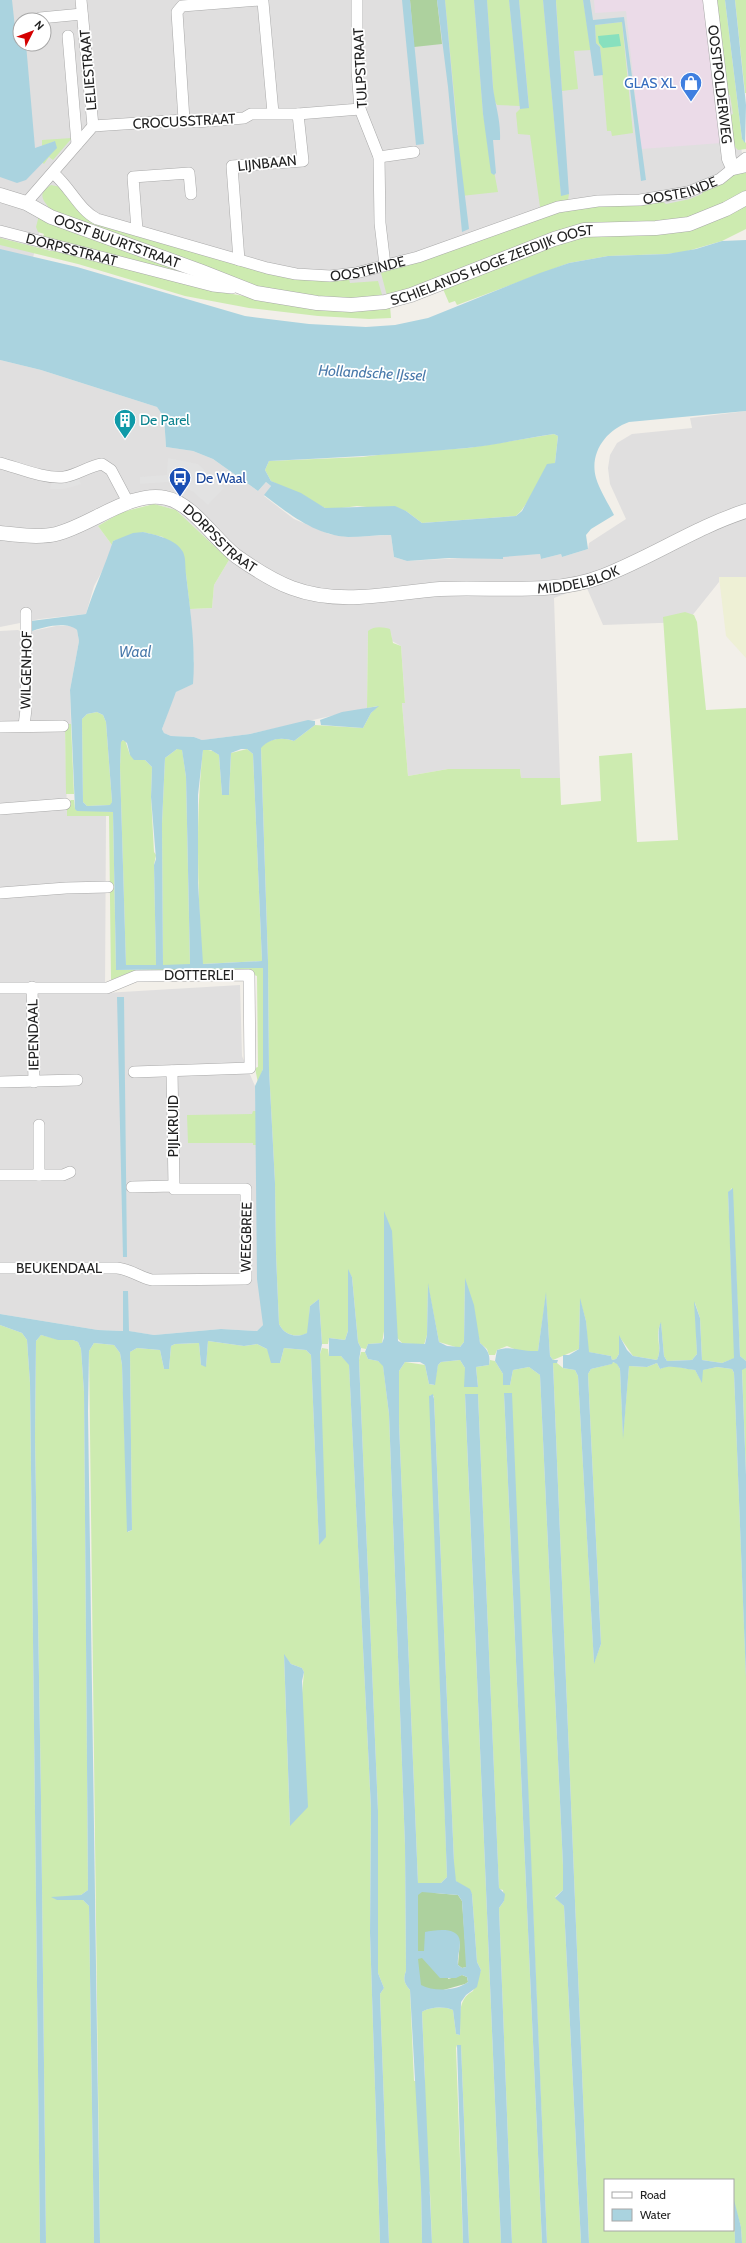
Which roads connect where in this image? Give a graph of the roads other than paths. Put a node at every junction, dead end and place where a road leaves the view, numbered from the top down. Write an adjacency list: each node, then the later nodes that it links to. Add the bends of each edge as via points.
1 (81, 0): 4 (street, LELIESTRAAT)
2 (357, 0): 7 (street, TULPSTRAAT)
3 (710, 0): 16 (street, OOSTPOLDERWEG, via 729,159)
4 (82, 14): 5 (street, LELIESTRAAT); 11 (street, LELIESTRAAT)
5 (52, 17)
6 (68, 36): 12 (street, LELIESTRAAT)
7 (360, 109): 9 (street, CROCUSSTRAAT); 14 (street, TULPSTRAAT)
8 (273, 113): 9 (street, CROCUSSTRAAT); 10 (street, CROCUSSTRAAT, via 196,122); 10 (street, via 263,2 216,3 182,6 177,12)
9 (298, 114): 24 (street, LIJNBAAN, via 303,161 232,166)
10 (184, 120): 11 (street, CROCUSSTRAAT)
11 (93, 126): 12 (street)
12 (77, 144): 17 (street)
13 (414, 152): 14 (street)
14 (379, 157): 25 (street, TULPSTRAAT, via 380,223)
15 (746, 158): 16 (street, OOSTEINDE)
16 (740, 167): 25 (street, OOSTEINDE, via 720,179 688,192 640,200 598,201 558,207 418,257)
17 (53, 173): 21 (street); 22 (street, OOSTEINDE, via 65,183 87,214)
18 (191, 194): 22 (street, via 189,173 133,178)
19 (0, 195): 21 (street, OOST BUURTSTRAAT)
20 (746, 198): 26 (street, SCHIELANDS HOGE ZEEDIJK OOST, via 689,224 656,228 584,230 554,238 411,295 385,302 351,305 317,303 256,293)
21 (26, 203): 26 (street, OOST BUURTSTRAAT, via 51,217)
22 (137, 230): 24 (street, OOSTEINDE)
23 (0, 231): 26 (street, DORPSSTRAAT, via 213,286 228,289)
24 (239, 260): 25 (street, OOSTEINDE, via 296,274 330,276 356,273)
25 (385, 265)
26 (235, 284)
27 (0, 463): 28 (street, via 65,477 102,464 111,470)
28 (128, 502): 30 (street, DORPSSTRAAT, via 94,519 54,534); 31 (street, DORPSSTRAAT, via 148,497 165,497 180,503 236,555 274,579 308,593 333,597)
29 (746, 511): 31 (street, MIDDELBLOK, via 719,520 630,564 569,585)
30 (0, 533)
31 (397, 594)
32 (27, 622): 33 (street, WILGENHOF)
33 (24, 726): 34 (street); 35 (street)
34 (63, 726)
35 (0, 727)
36 (65, 804): 37 (street)
37 (0, 809)
38 (108, 887): 39 (street)
39 (0, 894)
40 (0, 988): 41 (street, IEPENDAAL)
41 (32, 988): 42 (street, IEPENDAAL); 47 (street, IEPENDAAL)
42 (107, 988): 43 (street, DOTTERLEI, via 136,976 249,975 250,1068)
43 (172, 1071): 44 (street); 52 (street, PIJLKRUID)
44 (134, 1072)
45 (77, 1080): 47 (street)
46 (0, 1082): 47 (street)
47 (34, 1082)
48 (39, 1125): 51 (street)
49 (70, 1172): 51 (street, via 63,1175)
50 (0, 1175): 51 (street)
51 (39, 1175)
52 (174, 1183): 53 (street, WEEGBREE); 55 (street, WEEGBREE, via 174,1189 246,1189 246,1279 152,1280)
53 (132, 1187)
54 (0, 1268): 55 (street, BEUKENDAAL)
55 (117, 1268)

